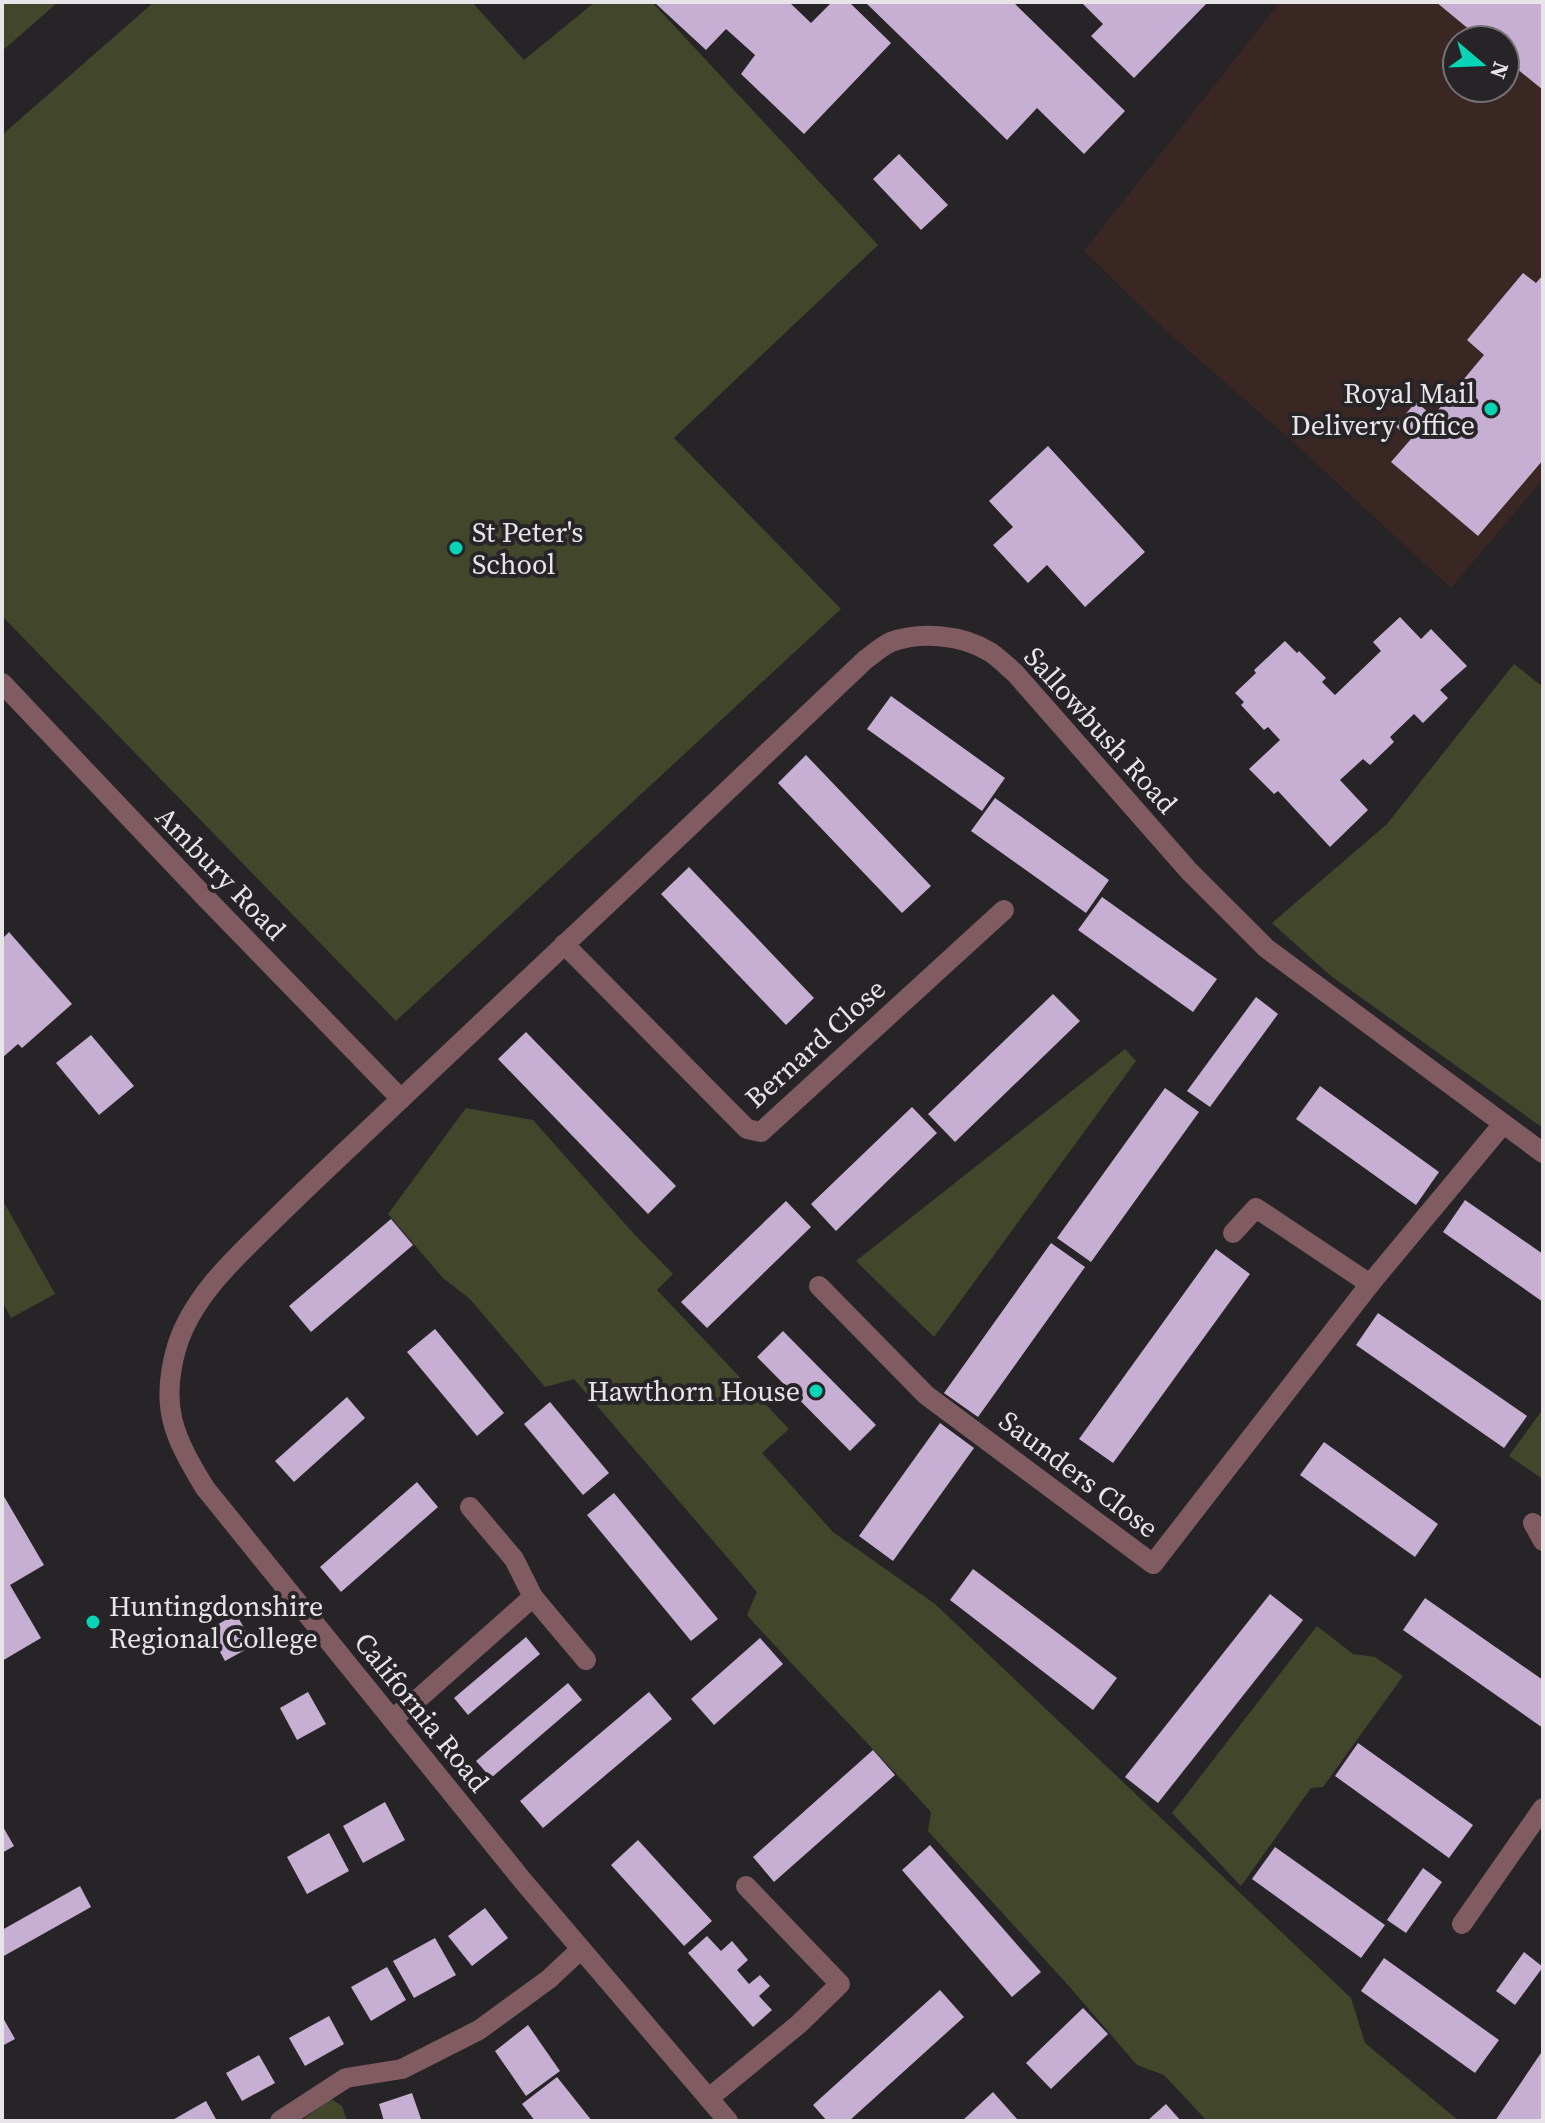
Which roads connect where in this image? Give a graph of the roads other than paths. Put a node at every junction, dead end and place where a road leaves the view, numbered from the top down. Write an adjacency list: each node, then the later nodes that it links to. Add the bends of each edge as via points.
1 (2, 683): 4 (street, Ambury Road)
2 (1004, 910): 3 (street, Bernard Close, via 761,1132 747,1129)
3 (564, 944): 4 (street, Sallowbush Road); 5 (street, Sallowbush Road, via 865,660 888,643 936,636 989,651 1015,673 1189,871 1266,948)
4 (401, 1099): 13 (street, California Road, via 218,1275 177,1345 169,1413 180,1447 205,1488)
5 (1503, 1124): 6 (street, Sallowbush Road); 8 (street, Saunders Close)
6 (1543, 1153)
7 (1233, 1233): 8 (street, via 1256,1208)
8 (1370, 1284): 9 (street, Saunders Close, via 1153,1564 926,1395)
9 (819, 1286)
10 (470, 1507): 11 (street, via 514,1559)
11 (533, 1597): 12 (street); 13 (street)
12 (586, 1660)
13 (392, 1719): 17 (street, California Road)
14 (1543, 1808): 16 (street)
15 (746, 1886): 18 (street, via 840,1984)
16 (1462, 1924)
17 (581, 1949): 18 (street, California Road); 19 (street, via 479,2030 402,2069 346,2078)
18 (709, 2098): 20 (street, California Road)
19 (280, 2121)
20 (728, 2121)

